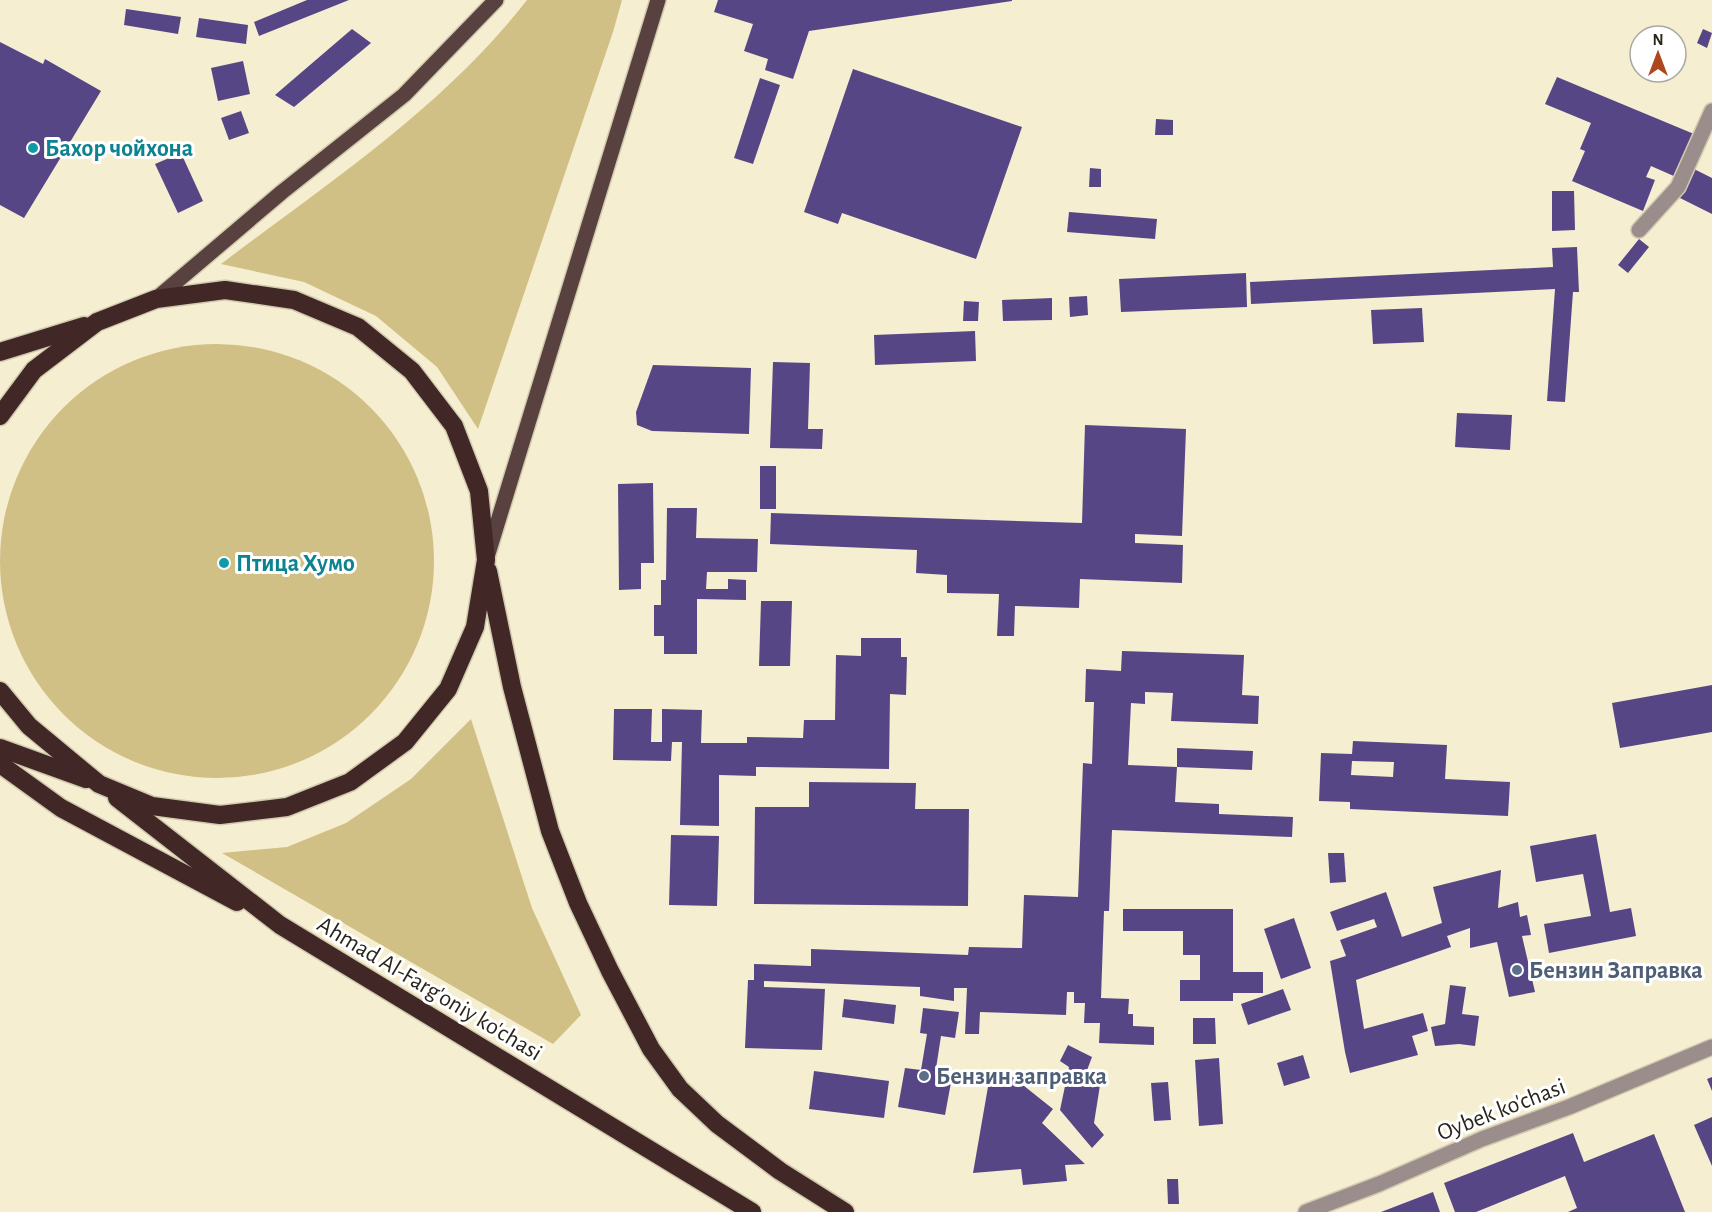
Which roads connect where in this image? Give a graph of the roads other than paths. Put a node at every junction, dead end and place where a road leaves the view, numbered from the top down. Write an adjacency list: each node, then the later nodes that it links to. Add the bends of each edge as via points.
1 (496, 0): 5 (main road, via 404,94)
2 (658, 0): 9 (main road)
3 (1712, 111): 4 (street, via 1678,187)
4 (1639, 230)
5 (156, 299): 6 (highway); 9 (highway, via 225,290 294,300 358,327 412,371 454,426 479,491)
6 (97, 322): 7 (highway); 8 (highway, via 34,370)
7 (0, 352)
8 (0, 416)
9 (486, 560): 13 (highway, via 475,627 448,689 405,742 350,782 287,807 219,815 152,806); 17 (highway, via 512,687 550,831 610,971 651,1049 680,1089 717,1124)
10 (0, 691): 13 (highway, Ahmad Al-Farg'oniy ko'chasi, via 29,726)
11 (0, 748): 13 (highway)
12 (0, 764): 14 (highway, via 61,808)
13 (99, 784): 14 (highway, Ahmad Al-Farg'oniy ko'chasi)
14 (280, 925): 16 (highway, Ahmad Al-Farg'oniy ko'chasi)
15 (1712, 1047): 18 (street, Oybek ko'chasi)
16 (752, 1212)
17 (844, 1212)
18 (1306, 1212)

